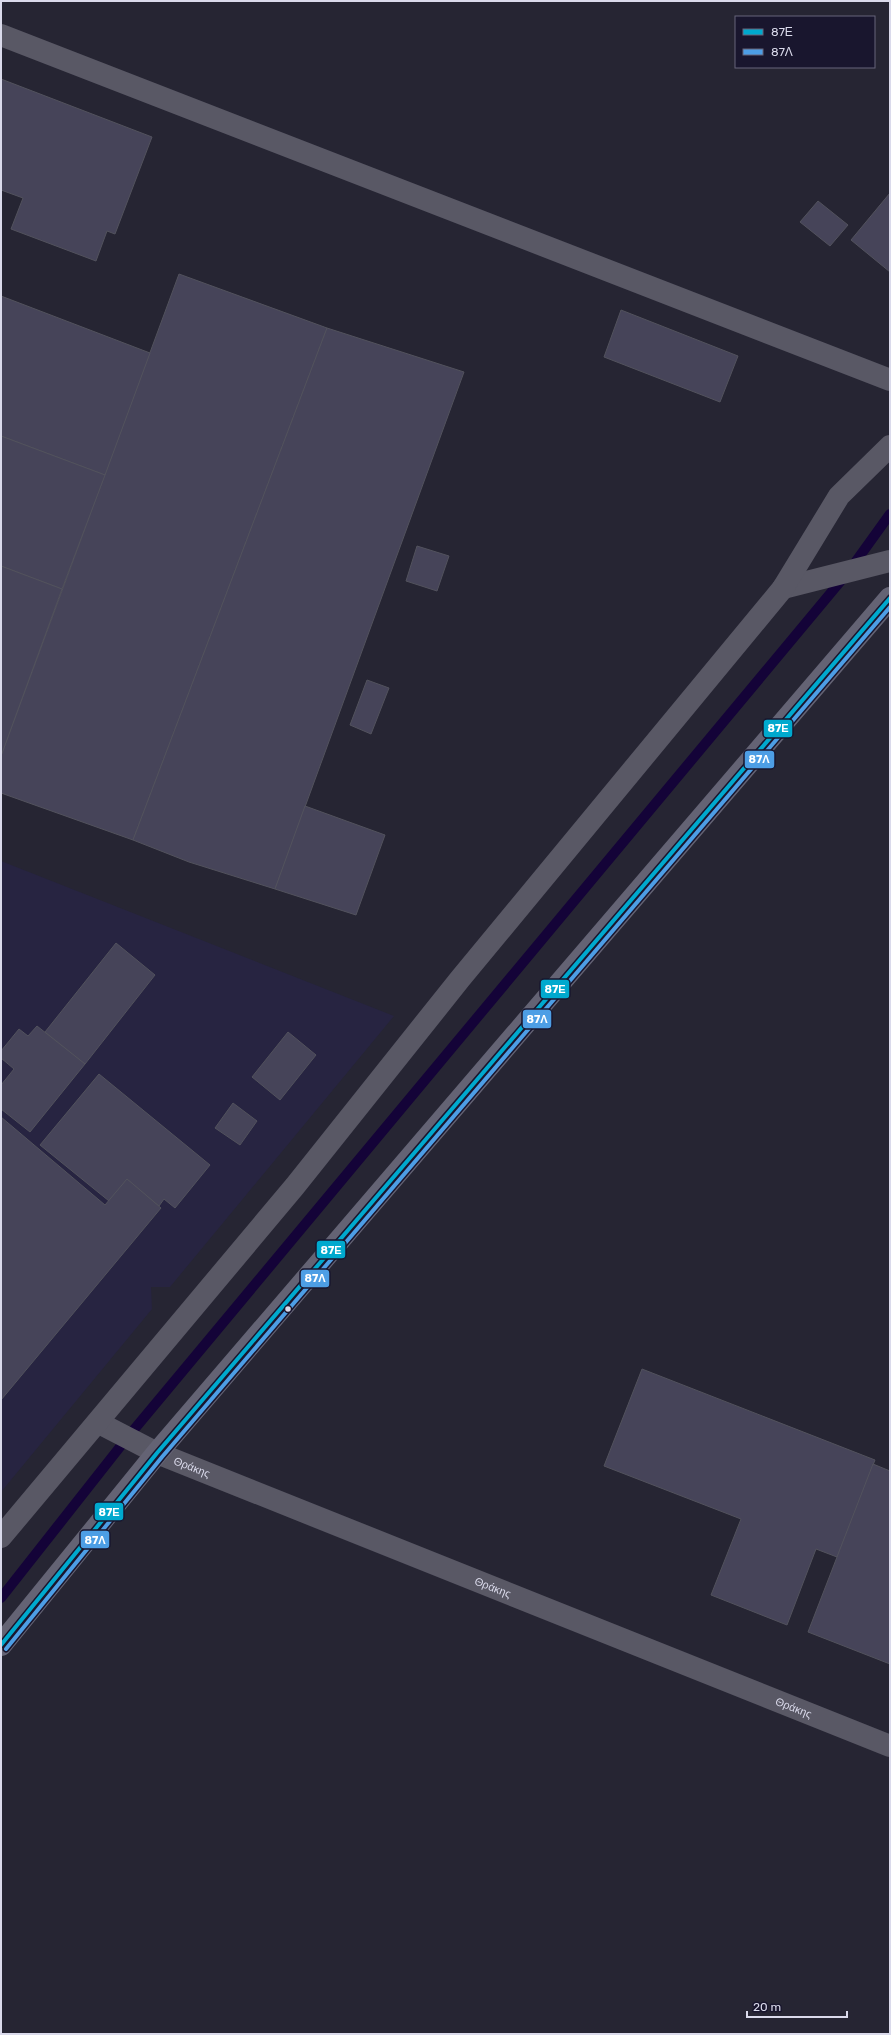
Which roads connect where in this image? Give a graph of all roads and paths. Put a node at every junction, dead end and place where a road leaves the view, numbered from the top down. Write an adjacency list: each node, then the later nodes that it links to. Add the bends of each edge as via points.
1 (1, 35): 2 (street)
2 (890, 380)
3 (890, 446): 5 (street, via 839,496)
4 (890, 561): 5 (street)
5 (783, 588): 7 (street, via 460,979 295,1186)
6 (890, 598): 8 (main road)
7 (99, 1423): 8 (street, Θράκης); 9 (street)
8 (157, 1454): 10 (main road); 11 (street, Θράκης)
9 (1, 1537)
10 (1, 1645)
11 (890, 1746)

